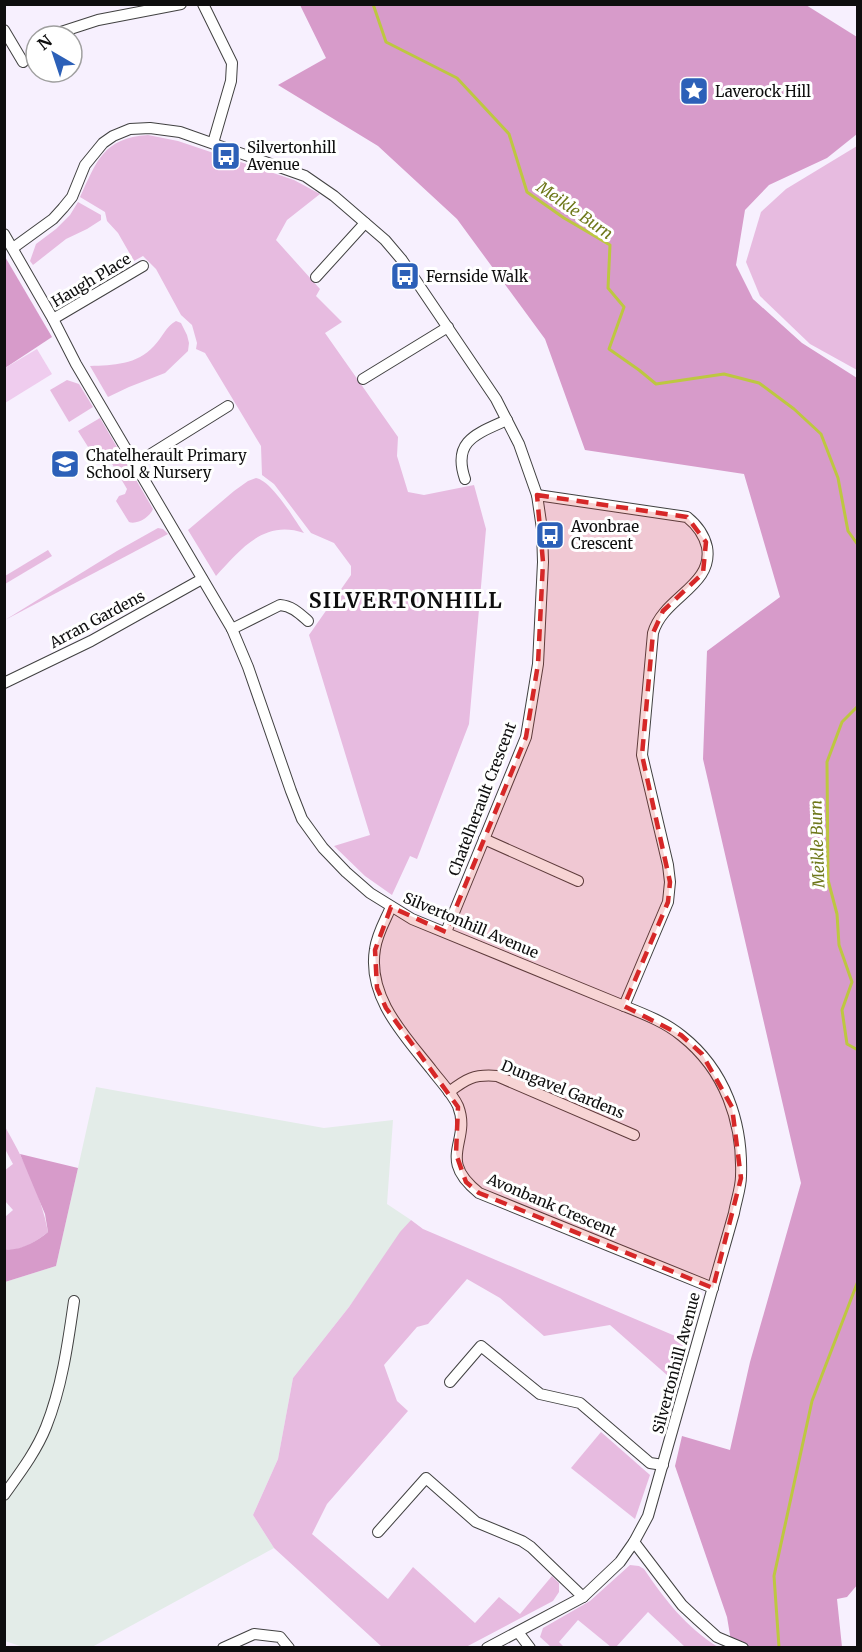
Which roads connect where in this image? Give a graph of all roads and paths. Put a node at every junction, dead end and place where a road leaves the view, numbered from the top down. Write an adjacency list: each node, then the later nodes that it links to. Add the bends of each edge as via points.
1 (181, 4): 3 (street)
2 (203, 4): 6 (street, via 232,63 231,81)
3 (84, 25)
4 (4, 30): 5 (street)
5 (23, 62)
6 (213, 143): 7 (street, Chatelherault Crescent, via 305,176); 9 (street, Chatelherault Crescent, via 156,128 130,129 113,136 86,165 63,208)
7 (365, 223): 11 (street); 13 (street, Chatelherault Crescent, via 402,260)
8 (4, 234): 9 (street, Silvertonhill Avenue)
9 (13, 248): 12 (street, Silvertonhill Avenue)
10 (143, 266): 12 (street, Haugh Place)
11 (316, 277)
12 (53, 319): 17 (street, Silvertonhill Avenue)
13 (448, 327): 14 (street); 16 (street, Chatelherault Crescent)
14 (363, 379)
15 (228, 406): 17 (street)
16 (507, 420): 18 (street, via 466,443 459,463); 19 (street, Chatelherault Crescent)
17 (135, 464): 20 (street, Silvertonhill Avenue)
18 (465, 479)
19 (537, 495): 24 (street, Chatelherault Crescent, via 543,529 538,664 526,737); 28 (street, via 687,517 700,529 706,542 708,563 704,573 663,611 653,633 642,755 670,882 668,902)
20 (202, 579): 22 (street, Silvertonhill Avenue); 23 (street, Arran Gardens, via 91,641)
21 (308, 621): 22 (street, via 295,609 280,605)
22 (232, 629): 26 (street, Silvertonhill Avenue, via 302,819 322,848 346,872)
23 (4, 683)
24 (484, 839): 25 (street); 27 (street, Chatelherault Crescent)
25 (578, 880)
26 (391, 907): 27 (street, Silvertonhill Avenue, via 412,920); 29 (street, Avonbank Crescent, via 375,950 377,988 386,1008)
27 (446, 932): 28 (street, Silvertonhill Avenue)
28 (624, 1006): 31 (street, Silvertonhill Avenue, via 681,1035 702,1054 723,1084 732,1107 740,1143 741,1178)
29 (449, 1092): 30 (street, Dungavel Gardens, via 471,1077 496,1076); 31 (street, Avonbank Crescent, via 458,1107 460,1123 458,1168 466,1182 479,1192)
30 (634, 1135)
31 (713, 1288): 34 (street, Silvertonhill Avenue)
32 (74, 1301): 35 (street, via 54,1405 36,1448)
33 (450, 1382): 34 (street, via 481,1346 540,1394 579,1403 650,1463)
34 (663, 1466): 37 (street, Silvertonhill Avenue, via 648,1516)
35 (4, 1495)
36 (378, 1532): 38 (street, via 426,1478 476,1522 531,1547)
37 (634, 1542): 38 (street, Silvertonhill Avenue, via 621,1562); 44 (street, via 682,1605 717,1636)
38 (578, 1600): 39 (street, Silvertonhill Avenue)
39 (518, 1632): 42 (street, Silvertonhill Avenue); 43 (street)
40 (223, 1647): 41 (street, via 254,1634 280,1637)
41 (290, 1647)
42 (487, 1647)
43 (530, 1647)
44 (743, 1647)

